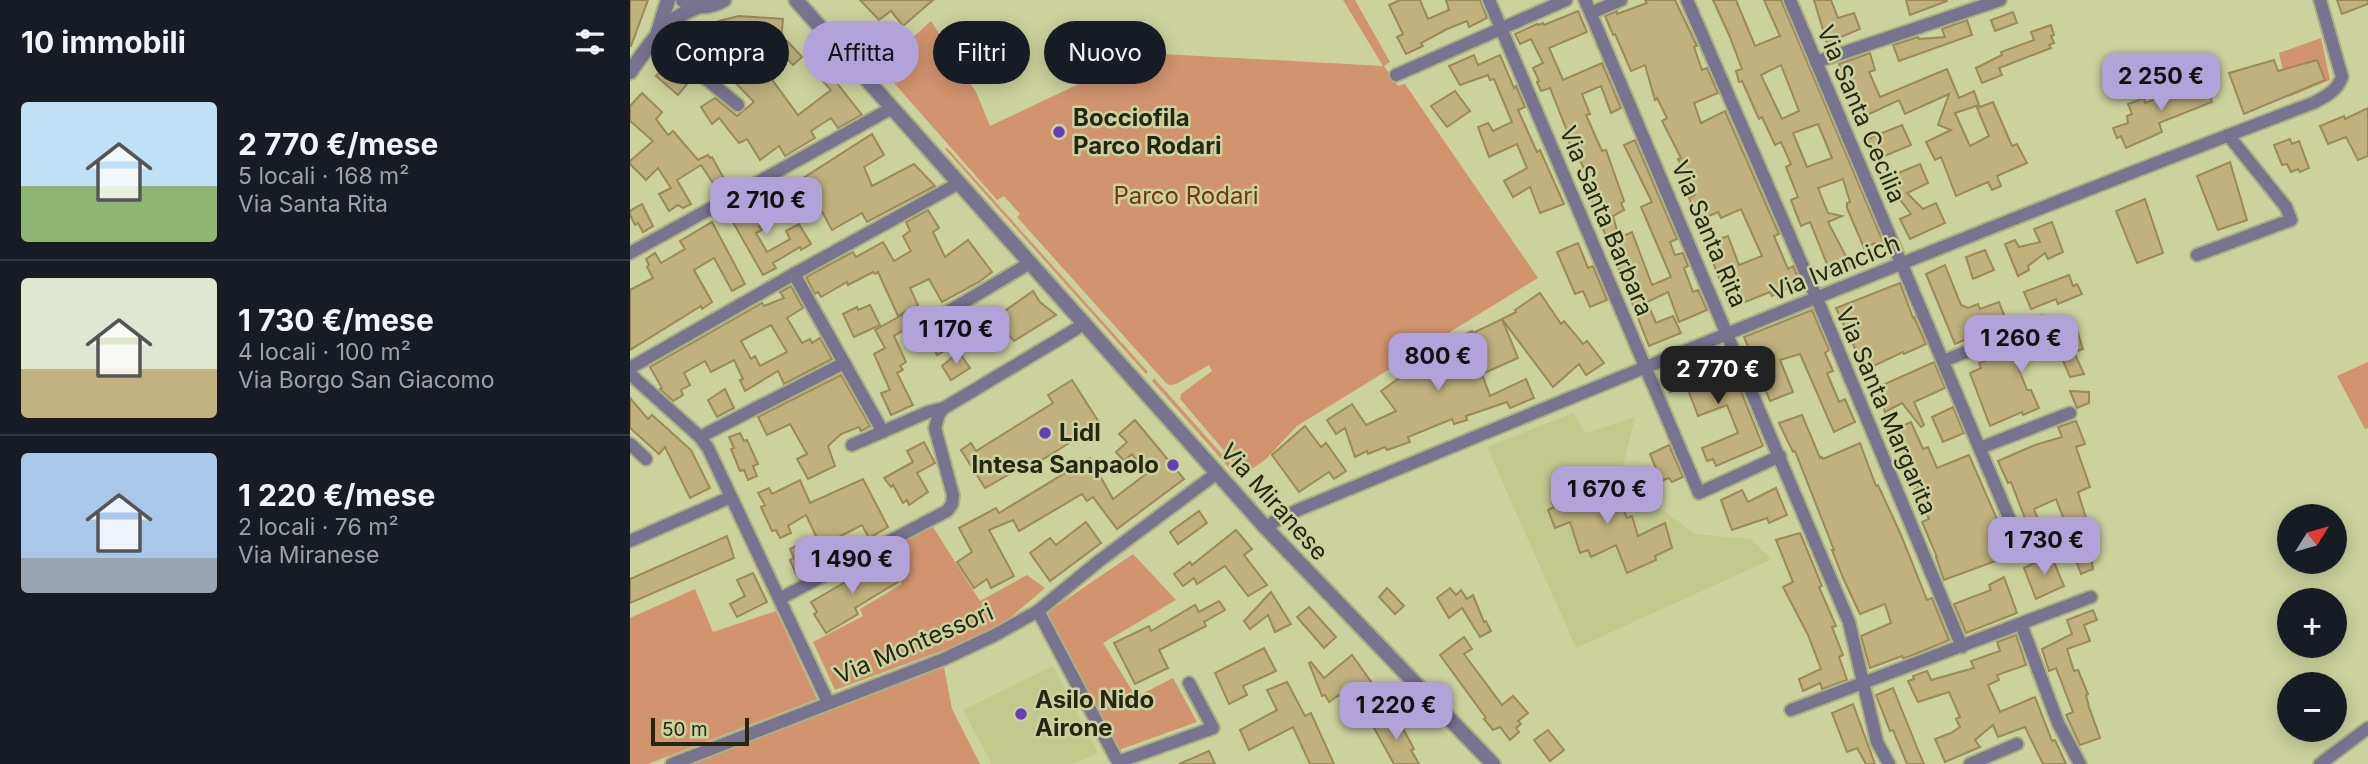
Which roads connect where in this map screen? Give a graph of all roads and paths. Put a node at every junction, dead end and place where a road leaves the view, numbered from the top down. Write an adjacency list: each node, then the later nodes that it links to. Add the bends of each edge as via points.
1 (668, 0): 17 (street)
2 (683, 0): 14 (street)
3 (724, 0): 14 (street)
4 (781, 0): 16 (street, Via Miranese)
5 (796, 0): 16 (street, Via Miranese)
6 (1489, 0): 19 (street, Via Santa Barbara)
7 (1566, 0): 19 (street)
8 (1585, 0): 15 (street, Via Santa Rita)
9 (1621, 0): 15 (street)
10 (1687, 0): 34 (street, Via Santa Margarita)
11 (1790, 0): 21 (street, Via Santa Cecilia)
12 (2000, 0): 21 (street)
13 (2320, 0): 27 (street, Via Ivancich, via 2341,70 2340,83 2313,103)
14 (697, 7): 18 (street)
15 (1591, 13): 38 (street, Via Santa Rita)
16 (808, 15): 26 (street, Via Miranese)
17 (661, 21)
18 (672, 21)
19 (1500, 28): 23 (street); 42 (street, Via Santa Barbara)
20 (651, 43): 22 (street)
21 (1816, 62): 32 (street, Via Santa Cecilia)
22 (630, 72)
23 (1396, 75)
24 (713, 84): 25 (street)
25 (738, 105)
26 (892, 108): 28 (street, Via Miranese); 29 (street)
27 (2228, 135): 30 (street, via 2286,207 2291,220); 32 (street, Via Ivancich)
28 (959, 183): 31 (street, Via Miranese); 33 (street)
29 (630, 253)
30 (2197, 255)
31 (1030, 263): 35 (street); 36 (street, Via Miranese)
32 (1902, 263): 34 (street, Via Ivancich); 39 (street, Via Santa Cecilia)
33 (794, 274): 40 (street); 41 (street)
34 (1816, 298): 38 (street, Via Ivancich); 62 (street, Via Santa Margarita)
35 (934, 320)
36 (1084, 322): 44 (street); 53 (street, Via Miranese)
37 (2042, 322): 39 (street)
38 (1728, 333): 42 (street, Via Ivancich); 51 (street, Via Santa Rita)
39 (1943, 360): 50 (street, Via Santa Cecilia)
40 (844, 363): 46 (street); 47 (street)
41 (630, 368)
42 (1646, 368): 51 (street, Via Santa Barbara, via 1699,493); 56 (street, Via Ivancich, via 1298,510)
43 (630, 374): 47 (street)
44 (944, 408): 46 (street); 59 (street, via 935,428 952,491 947,511)
45 (2070, 413): 50 (street)
46 (883, 432): 49 (street)
47 (700, 437): 54 (street)
48 (630, 444): 52 (street)
49 (852, 445)
50 (1980, 448): 55 (street, Via Santa Cecilia)
51 (1780, 456): 64 (street, Via Santa Rita, via 1849,622)
52 (646, 458)
53 (1217, 473): 56 (street, Via Miranese); 60 (street, Via Montessori)
54 (731, 497): 57 (street); 59 (street)
55 (2012, 525)
56 (1266, 528): 70 (street, Via Miranese)
57 (630, 541)
58 (2091, 597): 61 (street)
59 (781, 598): 65 (street)
60 (1038, 611): 65 (street, Via Montessori, via 967,650); 69 (street)
61 (2021, 624): 62 (street); 74 (street, via 2058,723)
62 (1962, 647): 64 (street)
63 (1189, 683): 69 (street, via 1213,727)
64 (1864, 683): 66 (street); 72 (street, Via Santa Rita, via 1877,742)
65 (828, 702): 71 (street, Via Montessori)
66 (1791, 710)
67 (2368, 728): 75 (street)
68 (2017, 744): 73 (street)
69 (1115, 763)
70 (1490, 763)
71 (672, 764)
72 (1889, 764)
73 (1970, 764)
74 (2080, 764)
75 (2320, 764)

